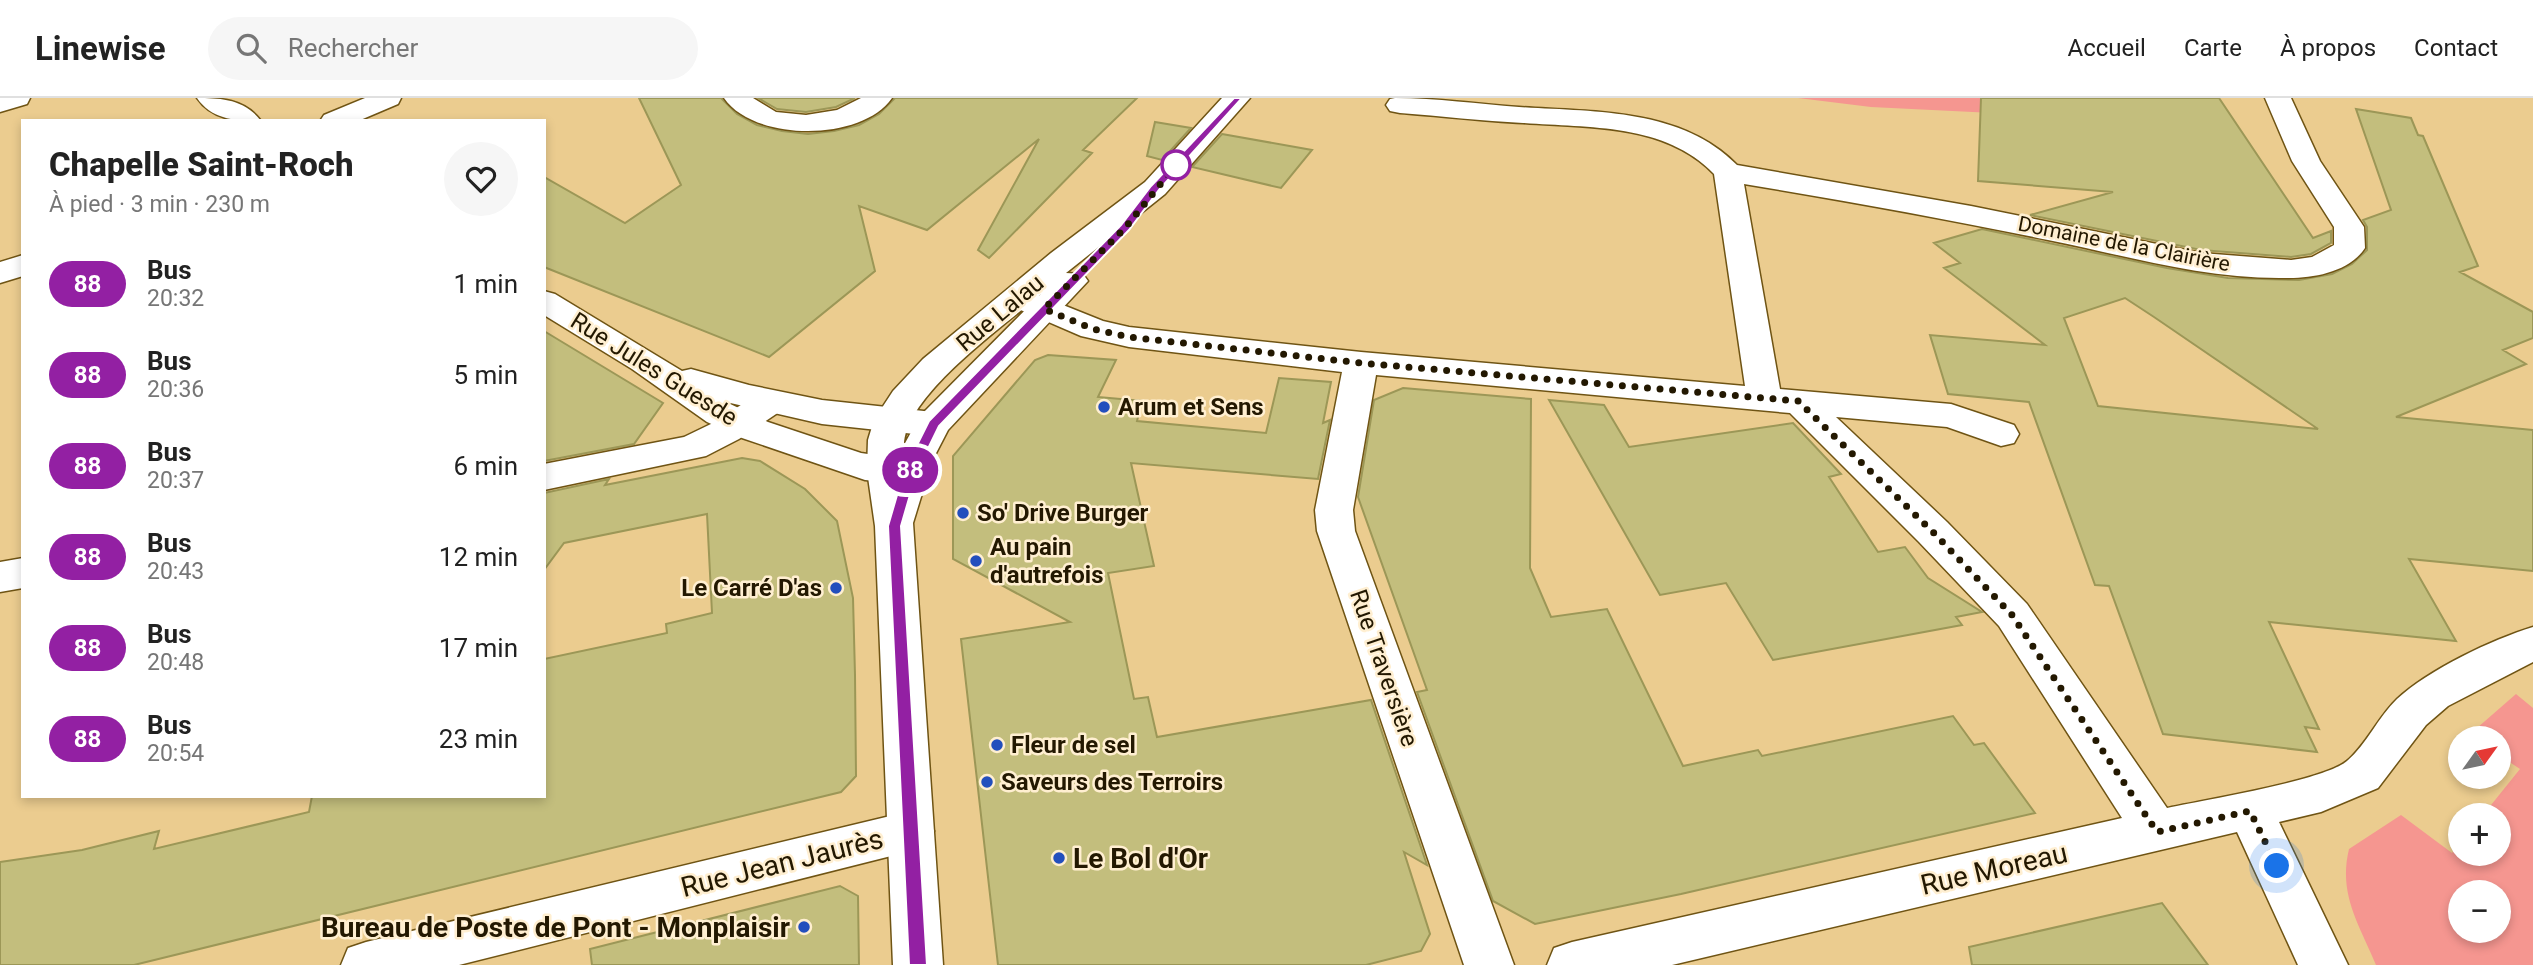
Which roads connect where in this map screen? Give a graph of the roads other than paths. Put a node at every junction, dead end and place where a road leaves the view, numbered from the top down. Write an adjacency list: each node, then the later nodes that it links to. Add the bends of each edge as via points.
1 (17, 98): 8 (street)
2 (210, 98): 10 (street)
3 (388, 98): 11 (street)
4 (737, 98): 5 (street, via 766,119 796,122 845,116)
5 (879, 98)
6 (1237, 98): 16 (street, via 1125,228)
7 (2278, 98): 12 (street, Domaine de la Clairière, via 2306,161 2349,228 2350,248 2332,261 2314,266 2264,268 2206,261)
8 (0, 104)
9 (1400, 105): 12 (street, via 1639,127 1703,149)
10 (244, 119)
11 (339, 119)
12 (1728, 172): 19 (street)
13 (21, 265): 14 (street)
14 (0, 274)
15 (546, 302): 17 (street, Rue Jules Guesde)
16 (1031, 303): 18 (street, via 1110,334); 21 (street, Rue Lalau, via 919,383); 23 (street)
17 (644, 361): 20 (street, via 680,377); 22 (street, Rue Jules Guesde, via 704,406)
18 (1361, 363): 19 (street); 35 (street, Rue Traversière, via 1334,510 1336,531)
19 (1781, 399): 24 (street, via 1951,416); 32 (street, via 1933,532 2012,615)
20 (770, 402): 21 (street); 22 (street)
21 (892, 420): 23 (street); 25 (street, via 886,440)
22 (738, 423): 25 (street, Rue Jules Guesde, via 848,463); 26 (street, via 710,440 673,453)
23 (933, 424): 25 (street)
24 (2001, 434)
25 (898, 470): 31 (street, via 894,526)
26 (546, 477)
27 (21, 573): 28 (street)
28 (0, 577)
29 (2533, 643): 30 (street, Rue Moreau, via 2433,694 2411,713 2362,775 2343,786)
30 (2250, 811): 32 (street, Rue Moreau); 37 (street)
31 (911, 831): 33 (street, Rue Jean Jaurès); 34 (street)
32 (2157, 832): 36 (street, Rue Moreau)
33 (366, 965)
34 (918, 965)
35 (1489, 965)
36 (1572, 965)
37 (2323, 965)

